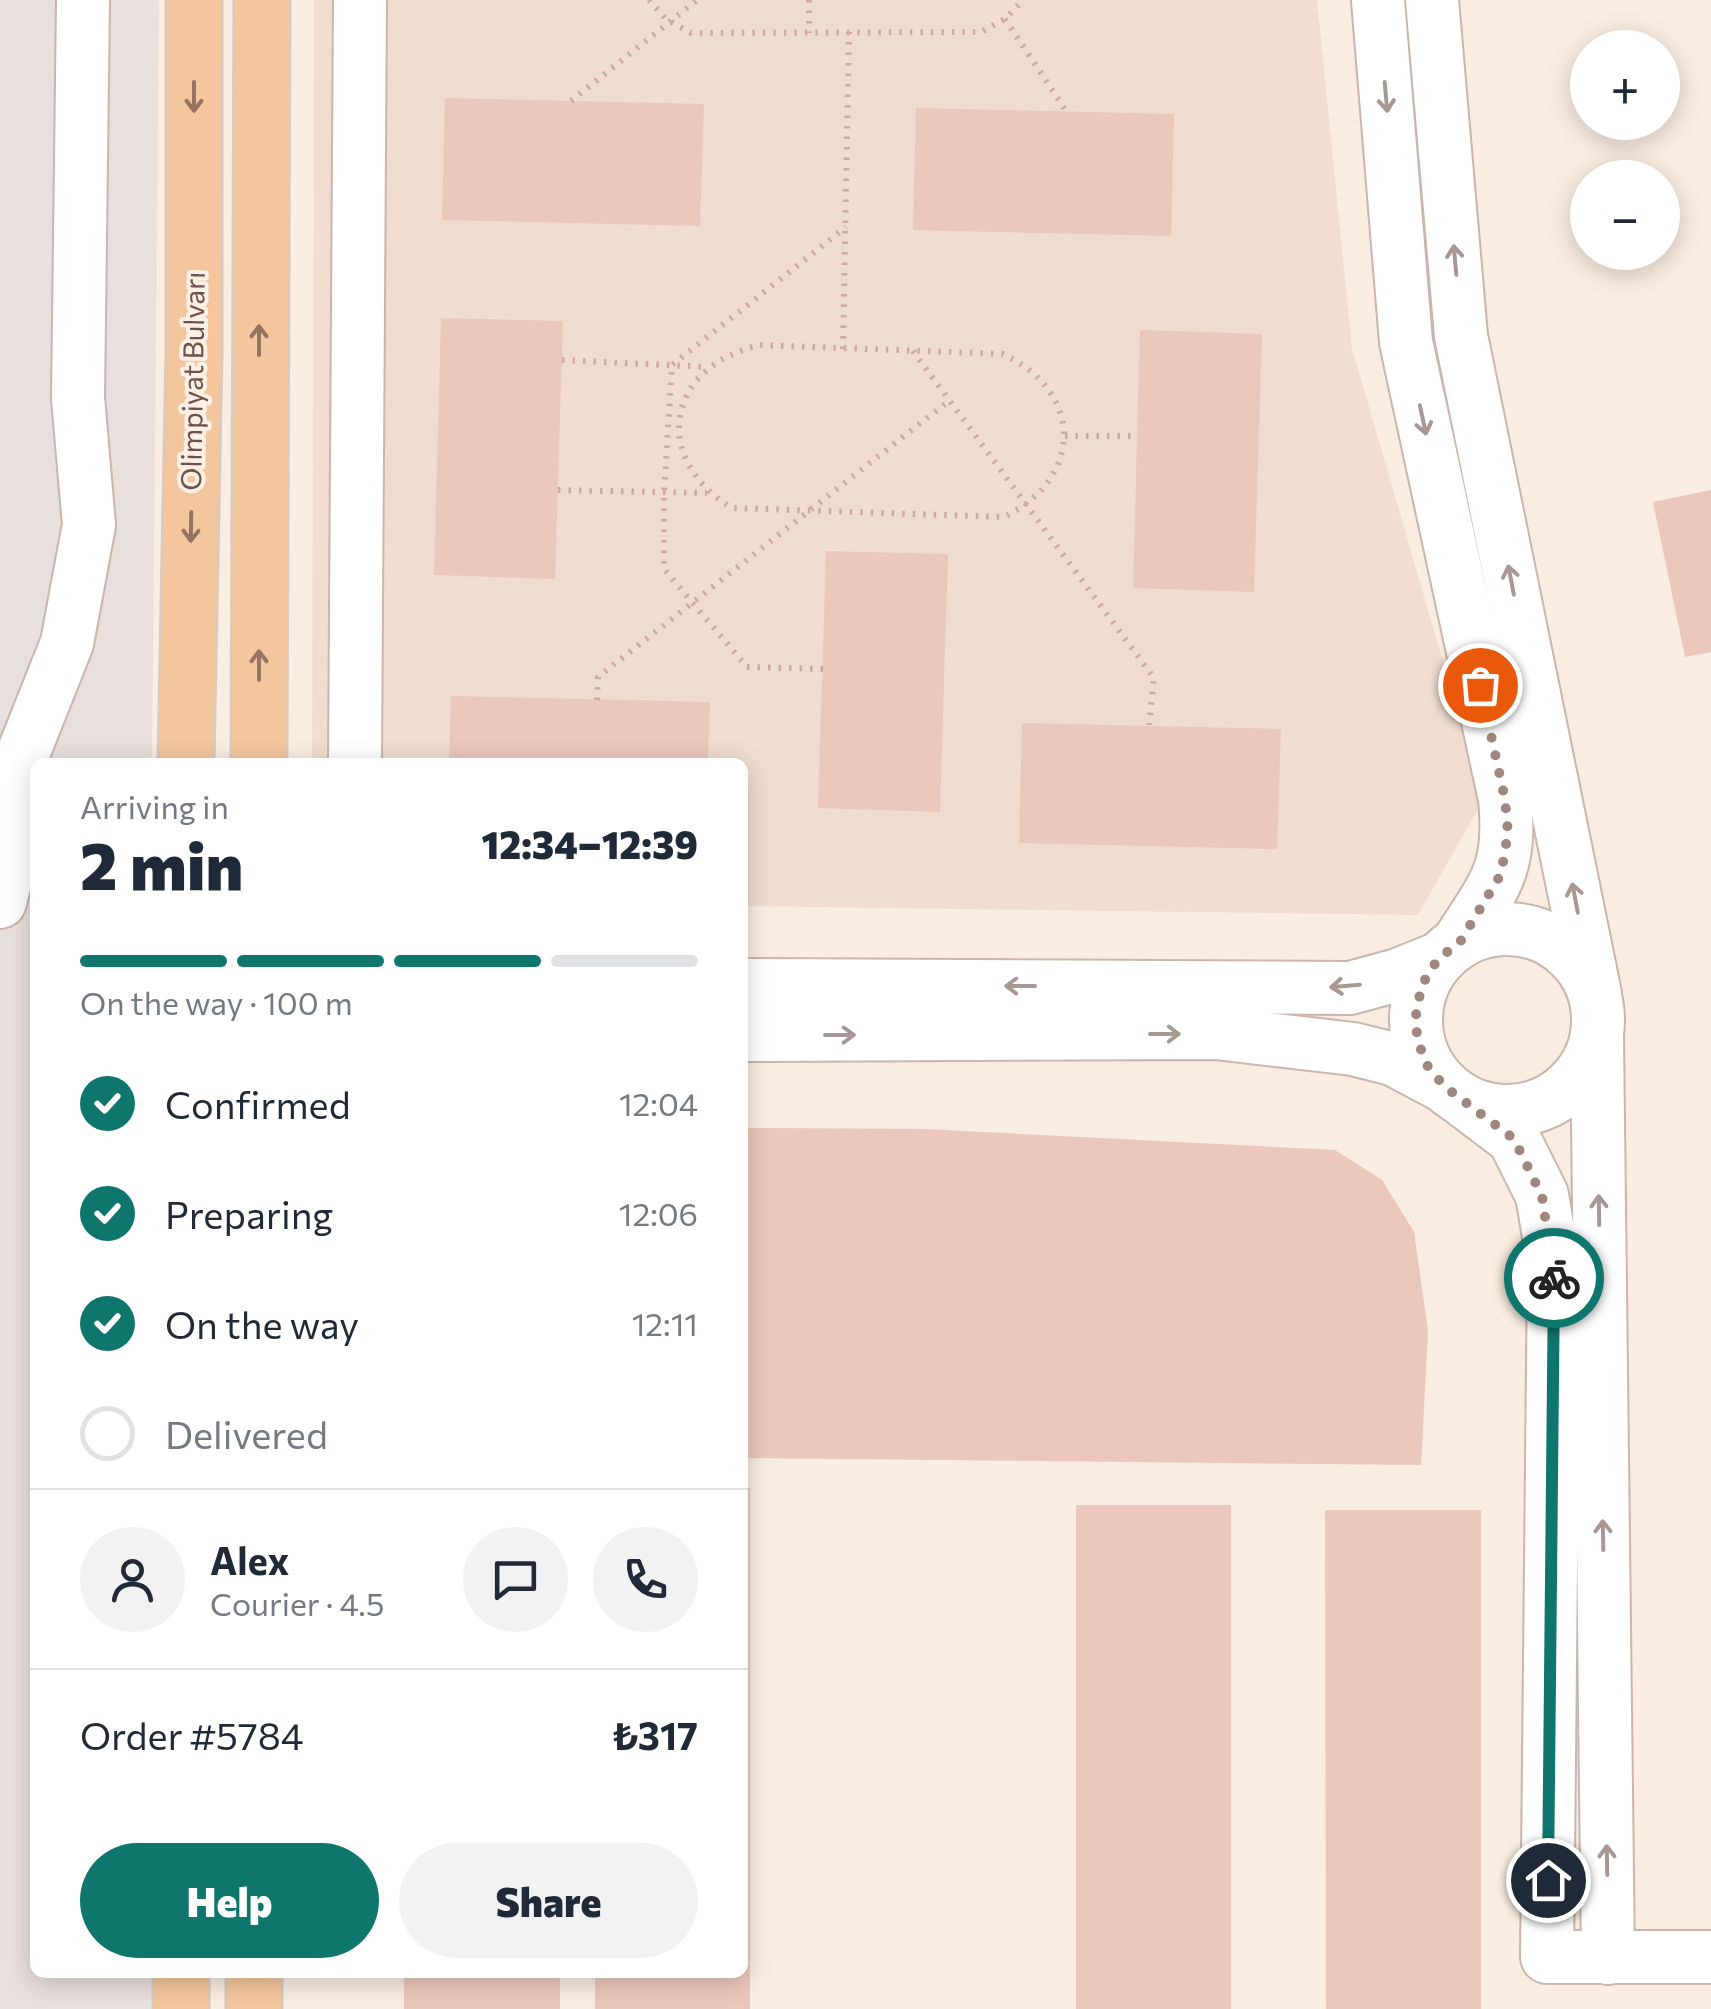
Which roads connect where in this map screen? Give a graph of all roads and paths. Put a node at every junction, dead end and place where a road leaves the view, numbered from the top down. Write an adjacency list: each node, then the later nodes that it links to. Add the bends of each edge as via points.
1 (83, 0): 38 (street, via 78,398 89,525 67,642 10,790 10,862)
2 (194, 0): 35 (main road, Olimpiyat Bulvarı, one-way to 35)
3 (262, 0): 36 (main road, one-way to 3)
4 (360, 0): 37 (street)
5 (649, 0): 12 (path)
6 (697, 0): 12 (path)
7 (809, 0): 14 (path)
8 (1023, 0): 11 (path)
9 (1378, 0): 39 (street, one-way to 39, via 1406,342 1508,833 1501,874)
10 (1432, 0): 41 (street, one-way to 10, via 1461,336)
11 (1005, 20): 13 (path, via 981,32); 16 (path)
12 (670, 22): 14 (path, via 691,33); 15 (path)
13 (849, 32): 14 (path); 17 (path)
14 (809, 33)
15 (571, 102)
16 (1066, 111)
17 (846, 227): 18 (path); 21 (path)
18 (843, 348): 19 (path); 22 (path, via 760,345)
19 (913, 351): 23 (path); 24 (path, via 1003,354 1028,366 1048,384)
20 (562, 360): 21 (path)
21 (672, 365): 22 (path); 27 (path)
22 (708, 367): 28 (path, via 680,416 680,444)
23 (950, 400): 29 (path); 30 (path)
24 (1064, 436): 25 (path); 29 (path, via 1061,462)
25 (1137, 436)
26 (558, 490): 27 (path)
27 (664, 492): 28 (path); 31 (path, via 664,569)
28 (708, 494): 30 (path, via 732,508)
29 (1027, 506): 30 (path, via 1004,517); 34 (path, via 1154,678)
30 (808, 511): 31 (path)
31 (691, 601): 32 (path, via 747,666); 33 (path, via 598,676)
32 (822, 668)
33 (596, 700)
34 (1150, 725)
35 (186, 758)
36 (259, 758)
37 (356, 758)
38 (0, 902)
39 (1449, 950): 40 (street, one-way to 40, via 1398,975 1350,988); 41 (street, via 1486,931 1541,935 1584,970); 43 (street, via 1423,983 1416,1010 1426,1064)
40 (748, 985)
41 (1596, 1016): 43 (street, via 1586,1064 1546,1102 1491,1110); 44 (street, one-way to 41)
42 (748, 1036): 43 (street, one-way to 43, via 1216,1033 1394,1059)
43 (1454, 1094): 44 (street, via 1514,1139 1542,1196 1554,1266 1547,1957)
44 (1608, 1958): 45 (street)
45 (1711, 1958)
46 (181, 1978): 48 (main road)
47 (254, 1978): 49 (main road)
48 (182, 2009)
49 (254, 2009)

